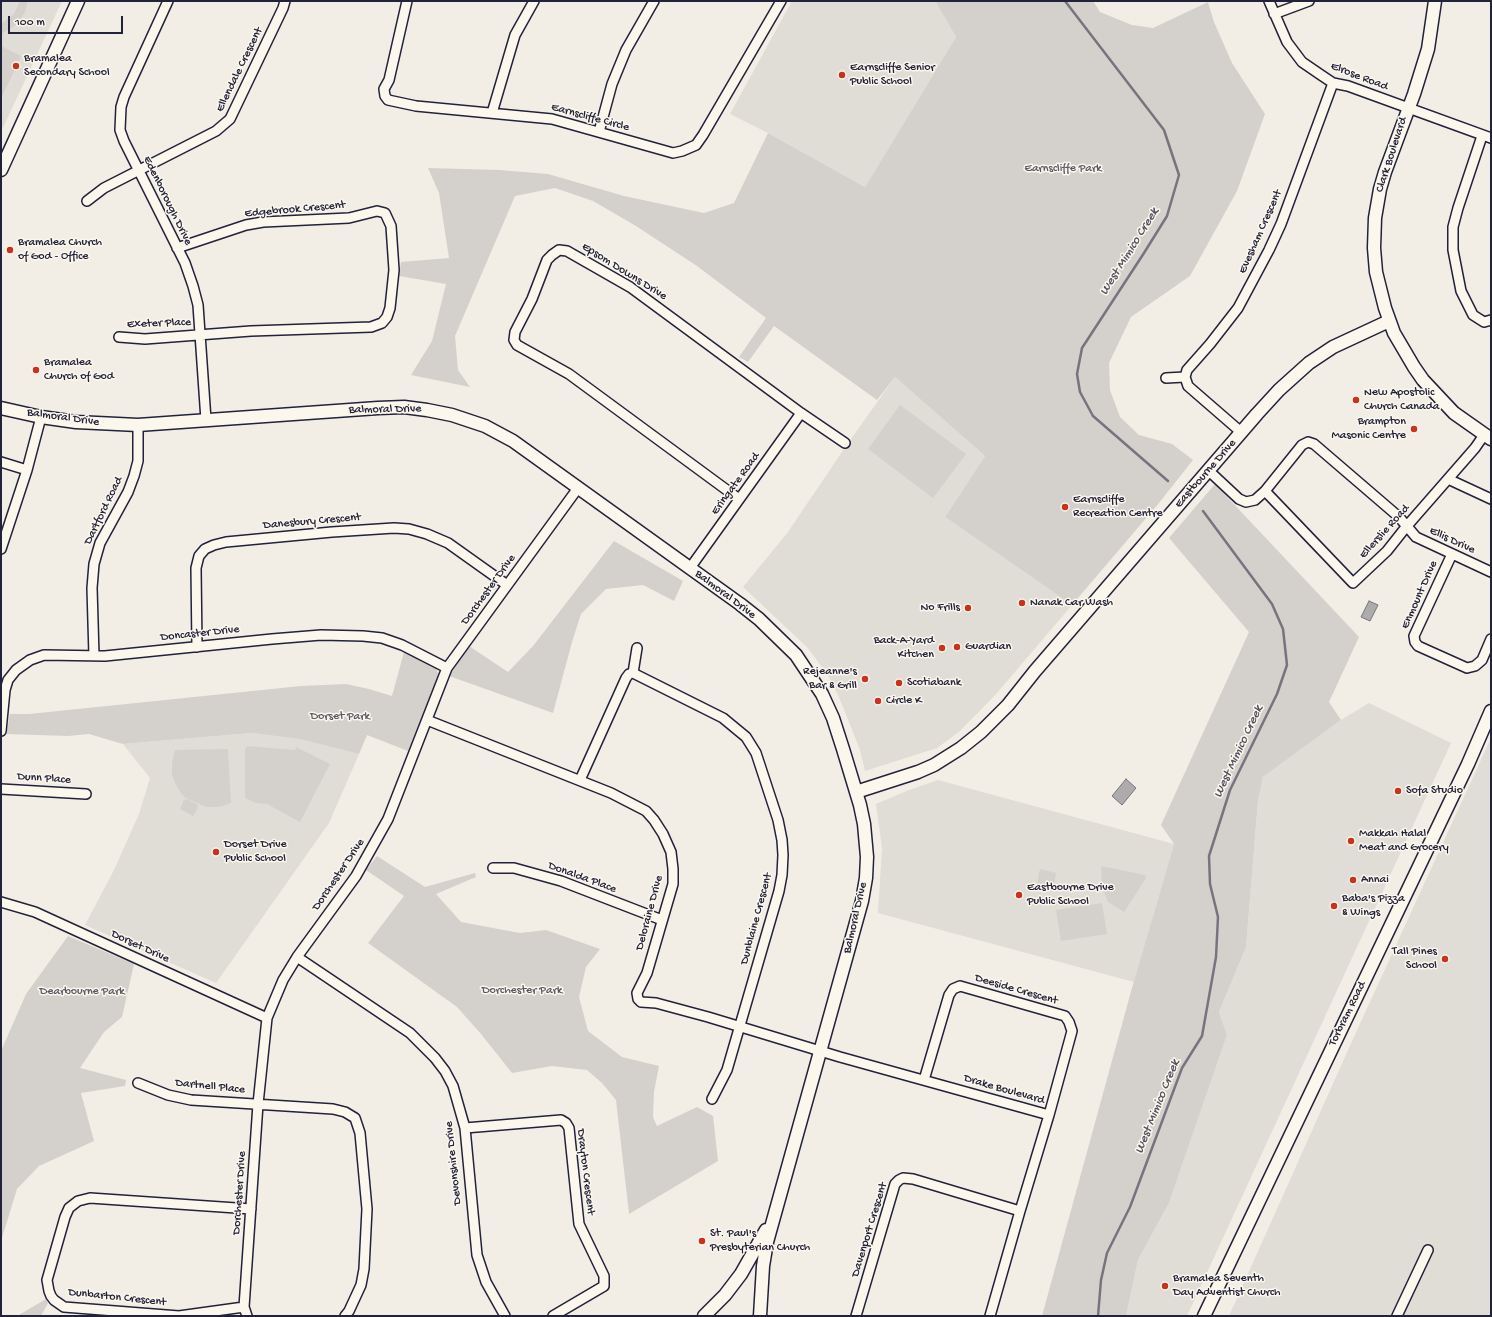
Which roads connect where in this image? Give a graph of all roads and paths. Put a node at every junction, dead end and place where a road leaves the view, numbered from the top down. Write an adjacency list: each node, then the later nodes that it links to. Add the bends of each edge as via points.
1 (78, 1): 17 (street)
2 (168, 1): 18 (street, Edenborough Drive, via 124,97 122,107 120,130)
3 (285, 1): 18 (street, Ellendale Crescent, via 230,119 216,131)
4 (406, 1): 14 (street, Earnscliffe Circle, via 389,80 384,89 388,100 416,106)
5 (534, 1): 14 (street, via 515,35)
6 (654, 1): 15 (street, via 620,64)
7 (781, 1): 15 (street, Earnscliffe Circle, via 696,145 673,153)
8 (1269, 1): 11 (street, Elrose Road)
9 (1309, 1): 11 (street)
10 (1435, 1): 13 (street, Clark Boulevard, via 1428,49)
11 (1274, 14): 12 (street, Elrose Road, via 1287,42 1302,62)
12 (1333, 83): 13 (street, Elrose Road); 25 (street, Evesham Crescent, via 1269,250 1238,308 1187,370)
13 (1408, 108): 16 (street, Elrose Road); 22 (street, Clark Boulevard, via 1385,172 1374,218 1376,272)
14 (492, 113): 15 (street, Earnscliffe Circle, via 552,119)
15 (599, 132)
16 (1487, 137): 21 (street, via 1458,208 1453,227 1453,250 1461,291 1473,315 1484,322)
17 (1, 170)
18 (139, 170): 19 (street, Ellendale Crescent, via 104,188); 20 (street, Edenborough Drive)
19 (87, 201)
20 (177, 248): 23 (street, Edenborough Drive, via 193,286 198,305); 23 (street, Edgebrook Crescent, via 246,225 263,222 349,218 377,211 385,213 391,226 394,274 390,308 382,323 371,327)
21 (1491, 320)
22 (1389, 321): 32 (street, Eastbourne Drive, via 1333,347 1309,363); 33 (street, Clark Boulevard, via 1423,380 1454,413)
23 (200, 335): 24 (street, Exeter Place, via 145,339); 30 (street, Edenborough Drive)
24 (119, 337)
25 (1185, 377): 26 (street); 32 (street, via 1188,386)
26 (1166, 378)
27 (1, 408): 29 (street, Balmoral Drive)
28 (801, 413): 34 (street, Epsom Downs Drive); 41 (street, Eringate Road); 41 (street, Epsom Downs Drive, via 630,287 567,251 559,250 547,260 532,299 515,332 514,340 517,345 569,374)
29 (41, 417): 31 (street, Balmoral Drive, via 76,422); 36 (street)
30 (206, 420): 31 (street, Balmoral Drive); 39 (street, Balmoral Drive, via 378,408 404,407 427,410 485,426 513,441)
31 (138, 425): 52 (street, Dartford Road, via 138,462 134,476 100,542 94,564)
32 (1241, 432): 37 (street, Eastbourne Drive)
33 (1487, 437): 38 (street, Ellerslie Road)
34 (845, 443)
35 (1, 462): 36 (street)
36 (27, 470): 44 (street)
37 (1208, 471): 40 (street, via 1239,499 1246,502 1255,500); 60 (street, Eastbourne Drive, via 1008,705 981,732 934,765)
38 (1448, 479): 42 (street); 43 (street, Ellerslie Road)
39 (578, 488): 46 (street, Balmoral Drive); 48 (street, Dorchester Drive)
40 (1265, 491): 43 (street, Ellis Drive, via 1302,445 1308,442 1314,444 1399,517); 43 (street, Ellerslie Road, via 1353,583 1387,551)
41 (739, 499): 46 (street, Eringate Road)
42 (1491, 499)
43 (1406, 527): 45 (street, Ellis Drive, via 1416,537)
44 (1, 549)
45 (1452, 554): 47 (street, Ellis Drive); 49 (street, Enmount Drive, via 1414,636 1414,642 1467,668 1476,666 1482,660)
46 (690, 568): 60 (street, Balmoral Drive, via 759,619 796,655 818,687 830,712)
47 (1491, 572)
48 (507, 585): 50 (street, Danesbury Crescent, via 448,543 409,529 394,528 226,542 205,549 199,556 196,568); 53 (street, Dorchester Drive)
49 (1491, 639)
50 (197, 646): 52 (street, Doncaster Drive); 53 (street, Doncaster Drive, via 321,635 382,638 402,645)
51 (637, 648): 54 (street)
52 (94, 656): 57 (street, Doncaster Drive, via 44,655 30,660 16,670 8,680 5,690)
53 (447, 668): 56 (street, Dorchester Drive)
54 (633, 673): 58 (street, via 626,678); 67 (street, Dunblaine Crescent, via 731,724 746,737 756,753 765,778 782,840 782,875)
55 (1491, 711): 88 (street, Torbram Road)
56 (427, 720): 58 (street, Deloraine Drive); 65 (street, Dorchester Drive, via 388,819 367,858)
57 (1, 731)
58 (580, 780): 64 (street, Deloraine Drive, via 646,811 663,834 671,852 673,884)
59 (1, 788): 61 (street, Dunn Place)
60 (856, 792): 68 (street, Balmoral Drive, via 866,840 866,878 862,901)
61 (86, 794)
62 (493, 868): 64 (street, Donalda Place, via 514,868 561,881)
63 (1, 902): 66 (street, Dorset Drive, via 35,912)
64 (662, 920): 67 (street, Deloraine Drive, via 647,973 637,993 638,999 641,1002 656,1003)
65 (297, 957): 66 (street, Dorchester Drive, via 283,980); 74 (street, Devonshire Drive, via 410,1033 436,1058 453,1086)
66 (267, 1018): 72 (street, Dorchester Drive)
67 (740, 1026): 68 (street, Deloraine Drive); 71 (street, Dunblaine Crescent, via 727,1070)
68 (820, 1051): 69 (street, Drake Boulevard); 77 (street, Balmoral Drive)
69 (924, 1080): 73 (street, Drake Boulevard); 73 (street, Deeside Crescent, via 949,995 953,989 960,986 1065,1016 1072,1030)
70 (138, 1083): 72 (street, Dartnell Place, via 168,1095 191,1100)
71 (712, 1099)
72 (258, 1104): 75 (street, Dorchester Drive); 81 (street, Dartnell Place, via 333,1109 355,1118 360,1133 367,1209 364,1269 360,1285)
73 (1049, 1115): 76 (street, Drake Boulevard)
74 (465, 1128): 82 (street, Devonshire Drive, via 477,1255 486,1282); 83 (street, Drayton Crescent, via 561,1120 569,1128 579,1224 604,1276 604,1286)
75 (251, 1209): 79 (street, Dorchester Drive); 79 (street, Dunbarton Crescent, via 90,1198 78,1201 65,1217 47,1280 51,1296 64,1307 179,1316)
76 (1020, 1211): 86 (street, Davenport Crescent, via 913,1179 899,1180 895,1184); 87 (street, Drake Boulevard)
77 (774, 1215): 84 (street, via 741,1274); 85 (street, Balmoral Drive, via 763,1266)
78 (1428, 1250): 89 (street)
79 (244, 1307): 80 (street, Dorchester Drive)
80 (247, 1316)
81 (345, 1316)
82 (505, 1316)
83 (553, 1316)
84 (704, 1316)
85 (760, 1316)
86 (856, 1316)
87 (990, 1316)
88 (1204, 1316)
89 (1397, 1316)

